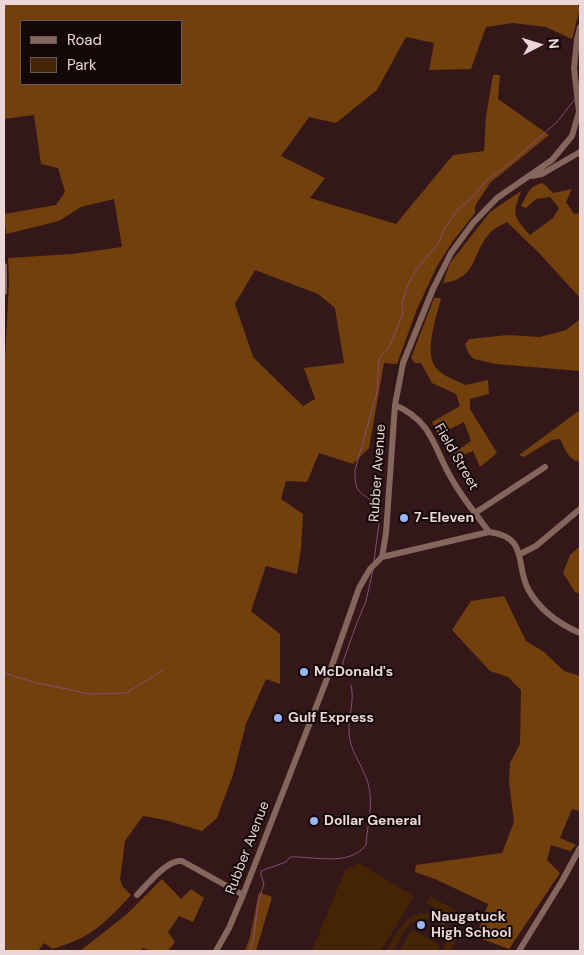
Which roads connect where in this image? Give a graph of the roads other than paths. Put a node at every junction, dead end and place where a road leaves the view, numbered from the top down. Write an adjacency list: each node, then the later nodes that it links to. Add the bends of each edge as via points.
1 (580, 27): 3 (street, Rubber Avenue, via 574,68 578,112 572,136 552,160)
2 (580, 152): 3 (street, via 542,174)
3 (529, 177): 6 (street, Rubber Avenue, via 498,198 473,223 451,253 403,363)
4 (4, 266): 5 (street)
5 (4, 292)
6 (395, 405): 9 (street, Field Street, via 413,414 433,437 452,480); 12 (street, Rubber Avenue, via 386,538)
7 (545, 467): 9 (street)
8 (580, 509): 11 (street, via 536,546)
9 (475, 513): 10 (street, Field Street)
10 (489, 532): 11 (street, Field Street, via 508,539); 12 (street)
11 (520, 554): 13 (street, via 525,582 537,603 554,620)
12 (380, 557): 16 (street, Rubber Avenue, via 359,588 330,672)
13 (580, 633)
14 (580, 848): 18 (street)
15 (137, 895): 16 (street, via 176,860)
16 (243, 895): 17 (street, Rubber Avenue)
17 (216, 951)
18 (519, 951)

